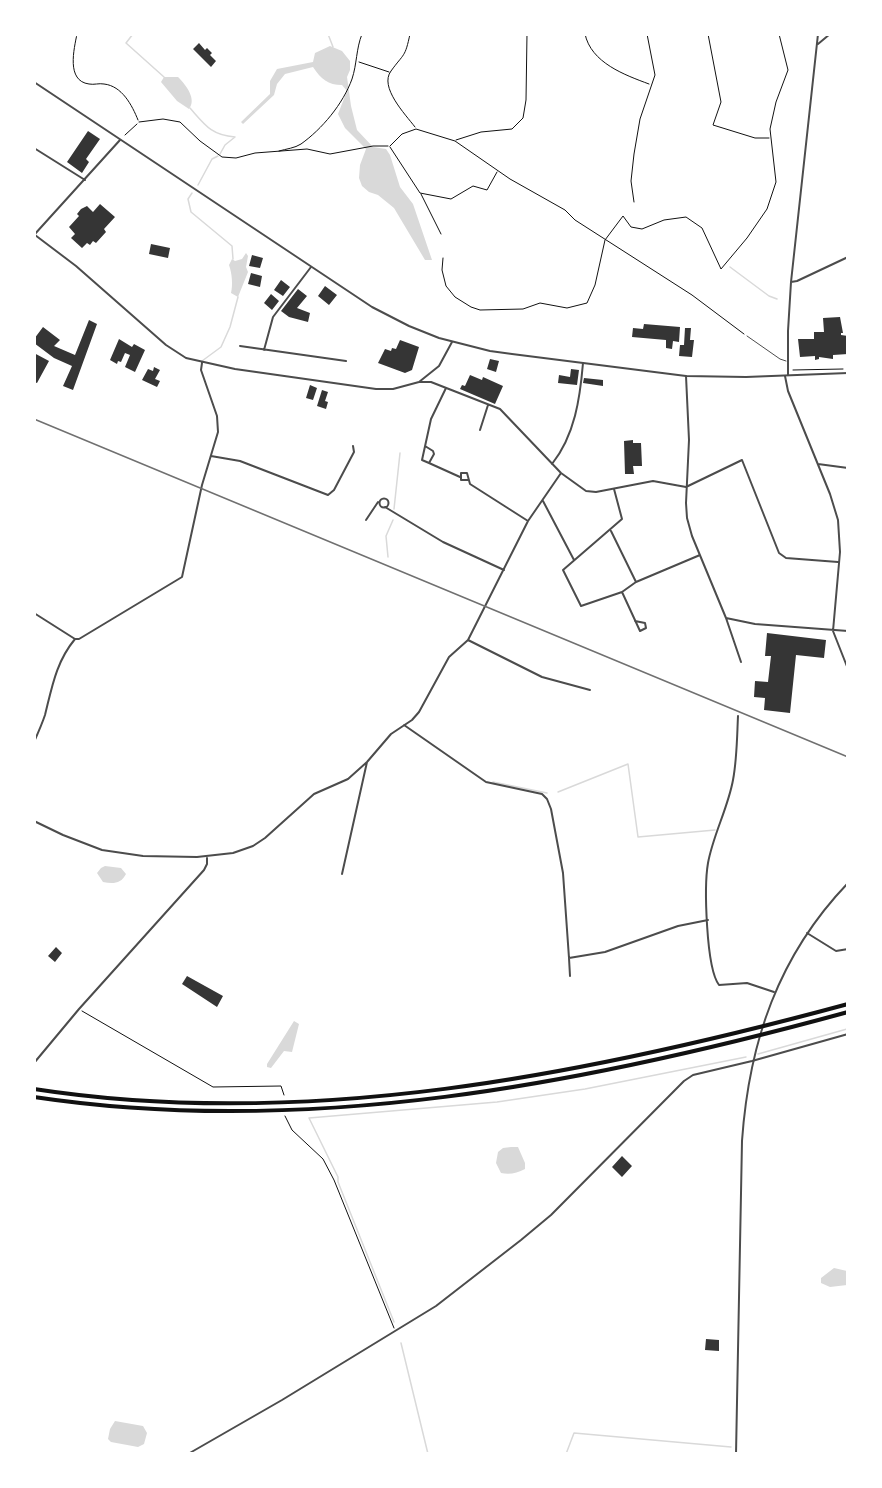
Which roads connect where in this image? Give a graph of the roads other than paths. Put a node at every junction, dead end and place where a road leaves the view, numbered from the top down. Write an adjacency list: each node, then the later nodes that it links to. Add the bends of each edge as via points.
1 (818, 34): 3 (street)
2 (830, 34): 3 (street)
3 (818, 44): 11 (street)
4 (34, 82): 5 (street)
5 (122, 139): 7 (street); 10 (street)
6 (34, 148): 7 (street)
7 (85, 180): 8 (street)
8 (35, 235): 18 (street, via 166,345)
9 (848, 257): 11 (street)
10 (312, 266): 13 (street, via 372,307); 15 (street, via 273,317)
11 (791, 282): 16 (street)
12 (747, 336): 16 (lane, via 780,359)
13 (452, 342): 19 (street); 23 (street, via 439,366)
14 (240, 345): 15 (street)
15 (264, 350): 17 (street)
16 (788, 360): 21 (street)
17 (346, 361)
18 (202, 363): 23 (street, via 376,389); 29 (street, via 217,418 218,432)
19 (583, 363): 22 (street); 31 (street, via 573,424)
20 (847, 371): 21 (street)
21 (787, 375): 22 (street); 32 (street, via 788,392)
22 (686, 376): 37 (street)
23 (418, 382): 24 (street)
24 (446, 388): 25 (street); 28 (street, via 431,418)
25 (488, 405): 26 (street); 31 (street, via 506,414)
26 (480, 430)
27 (353, 446): 29 (street, via 354,452 328,495 240,460)
28 (425, 446): 30 (street, via 422,460); 30 (street, via 434,454)
29 (211, 456): 56 (street, via 182,576)
30 (429, 463): 35 (street)
31 (552, 464): 34 (street)
32 (818, 464): 33 (street); 47 (street, via 838,520)
33 (848, 468)
34 (561, 473): 38 (street, via 586,491); 40 (street)
35 (460, 477): 36 (street, via 462,481); 36 (street, via 466,472)
36 (468, 480): 43 (street)
37 (686, 487): 38 (street, via 653,481); 45 (street, via 687,518); 47 (street, via 742,460 779,553 786,558)
38 (614, 489): 44 (street, via 622,519)
39 (380, 500): 41 (street); 41 (street, via 388,501); 42 (street)
40 (543, 500): 43 (street); 46 (street)
41 (385, 507): 48 (street, via 443,542)
42 (366, 520)
43 (528, 521): 48 (street)
44 (611, 530): 46 (street); 49 (street)
45 (700, 555): 49 (street); 52 (street)
46 (574, 560): 50 (street, via 563,570 582,606)
47 (838, 562): 54 (street)
48 (504, 570): 57 (street)
49 (636, 582): 50 (street)
50 (622, 592): 53 (street)
51 (34, 613): 56 (street)
52 (726, 618): 54 (street); 58 (street)
53 (635, 621)
54 (833, 631): 55 (street); 59 (street)
55 (848, 631)
56 (75, 639): 63 (street, via 57,666)
57 (468, 640): 60 (street, via 542,677); 62 (street, via 449,657 422,709)
58 (741, 662)
59 (848, 669)
60 (590, 690)
61 (738, 716): 71 (street, via 733,781 708,863)
62 (404, 725): 64 (street); 74 (street, via 486,782 542,794 548,799 563,873)
63 (34, 742)
64 (367, 762): 66 (street, via 348,778 314,794 253,846); 68 (street)
65 (34, 821): 66 (street, via 102,850 143,856)
66 (207, 857): 81 (street, via 204,870)
67 (34, 873): 69 (street)
68 (342, 874)
69 (34, 879)
70 (848, 883): 72 (street)
71 (708, 920): 74 (street, via 678,926 605,952); 76 (street, via 711,966 718,984 747,983)
72 (807, 933): 73 (street, via 836,951); 76 (street)
73 (848, 949)
74 (569, 958): 75 (street)
75 (570, 976)
76 (774, 992): 80 (street)
77 (848, 1004): 82 (highway, via 619,1059 431,1090 352,1098 190,1102)
78 (848, 1012): 83 (highway, via 621,1067 431,1098 351,1106 190,1110)
79 (848, 1034): 80 (street)
80 (752, 1061): 84 (street, via 693,1075 684,1081 551,1215 436,1306); 85 (street, via 742,1141)
81 (34, 1063)
82 (34, 1089)
83 (34, 1097)
84 (188, 1454)
85 (736, 1454)

